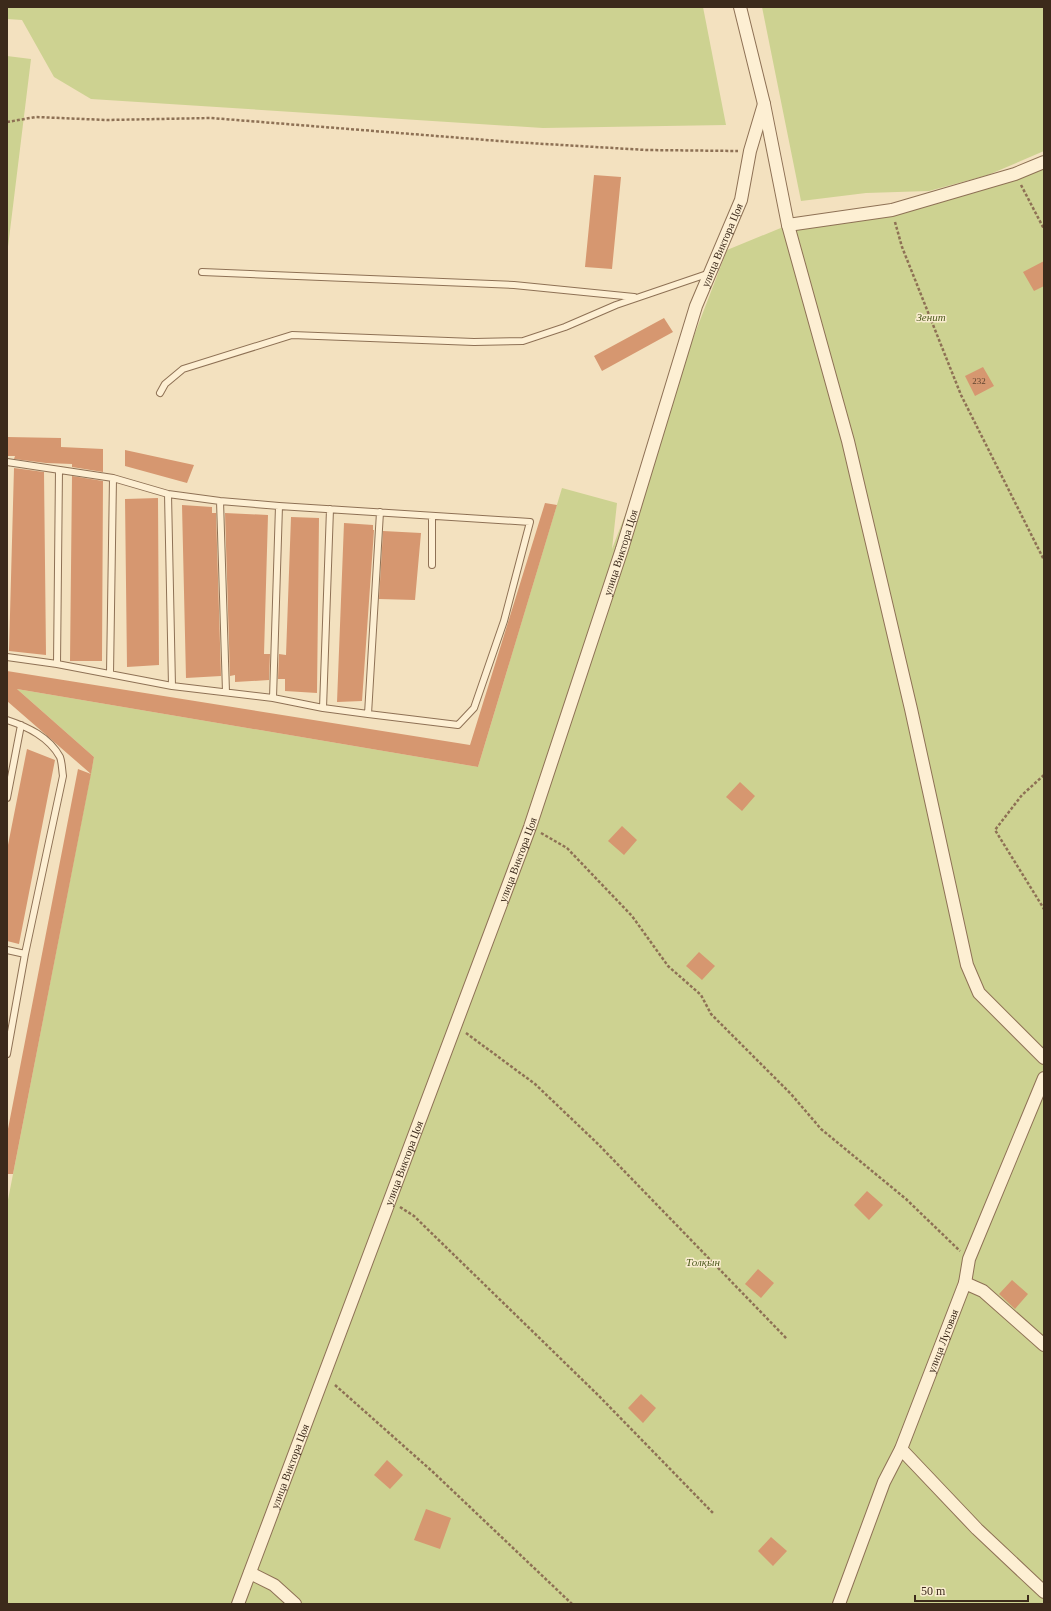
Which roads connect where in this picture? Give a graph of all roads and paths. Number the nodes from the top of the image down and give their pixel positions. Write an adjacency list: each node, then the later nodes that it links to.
1 (740, 7): 2 (street)
2 (764, 104): 4 (street, улица Виктора Цоя); 8 (street)
3 (7, 122): 4 (path)
4 (750, 151): 11 (street, улица Виктора Цоя)
5 (1044, 162): 6 (street)
6 (1016, 174): 7 (street); 9 (path)
7 (892, 210): 8 (street); 23 (path)
8 (788, 225): 43 (street)
9 (1044, 229)
10 (202, 272): 12 (lane)
11 (710, 273): 12 (lane); 37 (street, улица Виктора Цоя)
12 (638, 298): 13 (lane)
13 (160, 393)
14 (7, 462): 15 (lane)
15 (59, 470): 16 (lane); 26 (lane)
16 (113, 478): 17 (lane); 27 (lane)
17 (168, 494): 18 (lane); 28 (lane)
18 (220, 500): 19 (lane); 29 (lane)
19 (279, 506): 20 (lane); 30 (lane)
20 (330, 509): 21 (lane); 31 (lane)
21 (380, 512): 22 (lane); 32 (lane)
22 (432, 516): 24 (lane); 32 (lane)
23 (1044, 560)
24 (432, 565)
25 (7, 657): 26 (lane)
26 (57, 664): 27 (lane)
27 (110, 674): 28 (lane)
28 (172, 686): 29 (lane)
29 (226, 692): 30 (lane)
30 (273, 698): 31 (lane)
31 (323, 708): 32 (lane)
32 (368, 714)
33 (7, 720): 34 (lane)
34 (22, 725): 36 (lane); 40 (lane)
35 (1044, 775): 38 (path)
36 (7, 798)
37 (530, 827): 41 (street, улица Виктора Цоя); 46 (path)
38 (1044, 909)
39 (7, 950): 40 (lane)
40 (25, 954): 42 (lane)
41 (456, 1025): 45 (street, улица Виктора Цоя); 48 (path)
42 (7, 1054)
43 (1044, 1058)
44 (1044, 1078): 46 (street, улица Луговая)
45 (389, 1201): 50 (street, улица Виктора Цоя); 52 (path)
46 (969, 1259): 47 (street, улица Луговая)
47 (965, 1283): 49 (street); 51 (street, улица Луговая)
48 (787, 1339)
49 (1044, 1345)
50 (325, 1376): 53 (street, улица Виктора Цоя); 57 (path)
51 (901, 1449): 54 (street); 58 (street, улица Луговая)
52 (713, 1513)
53 (250, 1573): 55 (street, улица Виктора Цоя); 56 (street)
54 (1044, 1592)
55 (238, 1604)
56 (295, 1604)
57 (572, 1604)
58 (839, 1604)

